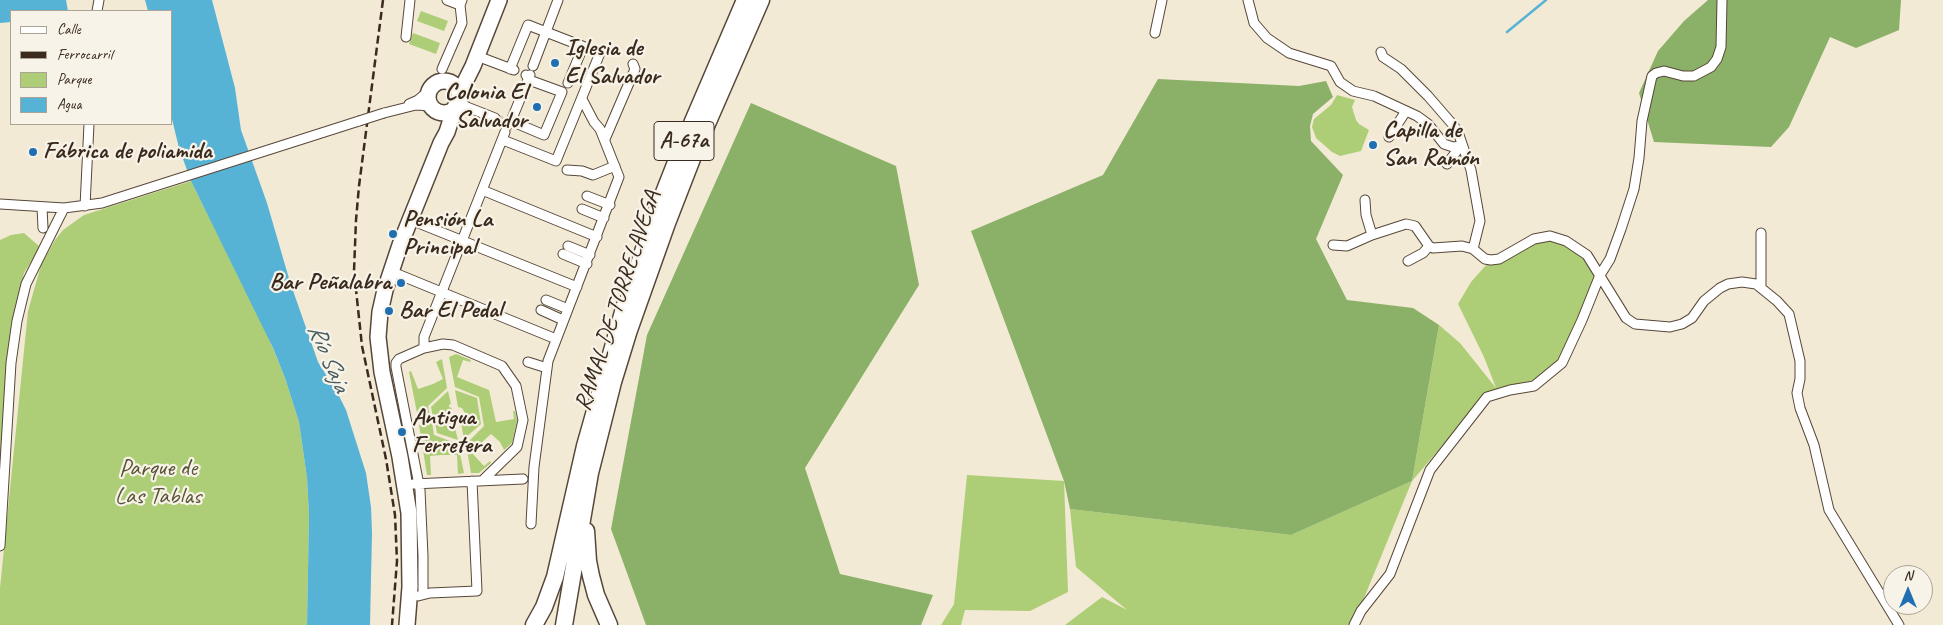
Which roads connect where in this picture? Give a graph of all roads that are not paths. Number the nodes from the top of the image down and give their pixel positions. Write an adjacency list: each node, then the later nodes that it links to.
1 (410, 0): 13 (street)
2 (447, 0): 10 (street)
3 (499, 0): 16 (highway)
4 (558, 0): 11 (street)
5 (745, 0): 64 (highway, RAMAL DE TORRELAVEGA / A-67a)
6 (761, 0): 48 (highway, RAMAL DE TORRELAVEGA / A-67a)
7 (1162, 0): 12 (street)
8 (1248, 0): 26 (street)
9 (1722, 0): 63 (street)
10 (461, 2): 19 (street)
11 (546, 32): 14 (street); 16 (street); 18 (street)
12 (1155, 33)
13 (406, 36)
14 (583, 47): 20 (street); 22 (street)
15 (1381, 52): 33 (street)
16 (475, 61): 19 (highway); 23 (highway)
17 (633, 64): 31 (street)
18 (529, 74): 29 (street); 29 (street)
19 (445, 75): 21 (highway); 23 (highway)
20 (566, 88)
21 (430, 90): 24 (street); 25 (highway)
22 (582, 99): 29 (street); 31 (street)
23 (458, 101): 25 (highway); 27 (street); 32 (highway)
24 (402, 108): 25 (street); 42 (street, bridge)
25 (435, 109): 32 (highway)
26 (1406, 111): 30 (street); 33 (street)
27 (495, 118)
28 (90, 125): 42 (street)
29 (507, 127): 37 (street)
30 (1390, 137)
31 (605, 139): 35 (street)
32 (441, 144): 47 (highway)
33 (1460, 146): 34 (street); 57 (street)
34 (1447, 164)
35 (615, 166): 36 (street); 41 (street)
36 (567, 170)
37 (482, 190): 52 (street); 53 (street)
38 (587, 196): 41 (street)
39 (1365, 200): 51 (street)
40 (0, 204): 43 (street)
41 (610, 205): 46 (street)
42 (85, 206): 44 (street)
43 (42, 207): 44 (street); 49 (street)
44 (64, 208): 81 (street)
45 (582, 209): 46 (street)
46 (604, 218): 52 (street)
47 (411, 220): 53 (street); 62 (highway)
48 (667, 224): 83 (highway, RAMAL DE TORRELAVEGA / A-67a); 86 (highway)
49 (43, 228)
50 (1761, 233): 66 (street)
51 (1372, 235): 54 (street); 56 (street)
52 (597, 237): 59 (street)
53 (462, 241): 65 (street); 67 (street)
54 (1333, 244)
55 (568, 246): 59 (street)
56 (1430, 246): 57 (street); 60 (street)
57 (1473, 249): 63 (street)
58 (563, 254): 61 (street)
59 (590, 255): 61 (street)
60 (1408, 261)
61 (587, 264): 65 (street)
62 (390, 271): 67 (street); 79 (highway)
63 (1600, 275): 66 (street); 87 (street)
64 (632, 286): 83 (highway, RAMAL DE TORRELAVEGA / A-67a); 85 (highway)
65 (577, 287): 69 (street)
66 (1760, 288): 88 (street)
67 (441, 292): 72 (street); 73 (street)
68 (546, 300): 69 (street)
69 (568, 309): 71 (street)
70 (541, 310): 71 (street)
71 (563, 320): 72 (street)
72 (556, 339): 75 (street)
73 (424, 348): 78 (street); 79 (street)
74 (528, 362): 75 (street)
75 (547, 368): 80 (street)
76 (523, 479): 78 (street)
77 (472, 481): 78 (street); 79 (street); 82 (street)
78 (482, 481)
79 (412, 484): 82 (highway)
80 (531, 524)
81 (0, 546)
82 (416, 597): 84 (highway)
83 (563, 623)
84 (407, 625)
85 (534, 625)
86 (609, 625)
87 (1354, 625)
88 (1899, 625)

